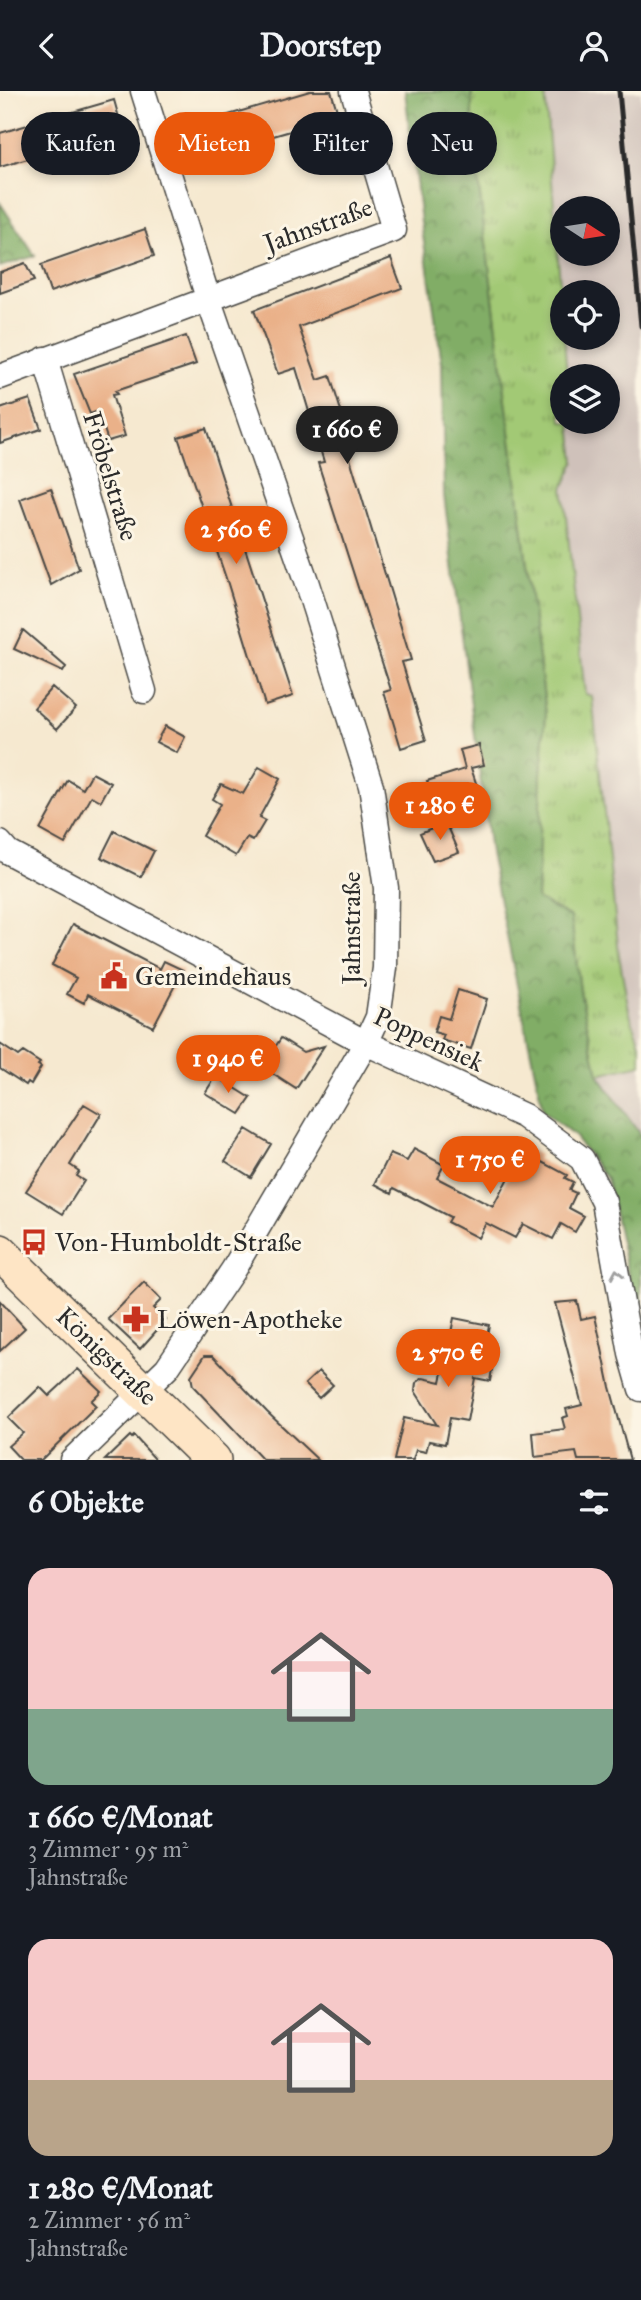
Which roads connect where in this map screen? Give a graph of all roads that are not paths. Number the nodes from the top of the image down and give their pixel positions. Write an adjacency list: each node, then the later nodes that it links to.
1 (143, 91): 3 (street, Jahnstraße)
2 (353, 91): 3 (street, Jahnstraße)
3 (208, 298): 4 (street); 8 (street, Jahnstraße)
4 (44, 359): 5 (street); 6 (street, Fröbelstraße)
5 (0, 377)
6 (144, 691)
7 (0, 843): 8 (street, Poppensiek)
8 (366, 1043): 10 (street, Poppensiek, one-way to 8); 11 (street, Jahnstraße)
9 (0, 1252): 11 (main road, Königstraße)
10 (641, 1389)
11 (144, 1391): 12 (street); 13 (main road, Königstraße)
12 (72, 1460)
13 (213, 1460)

